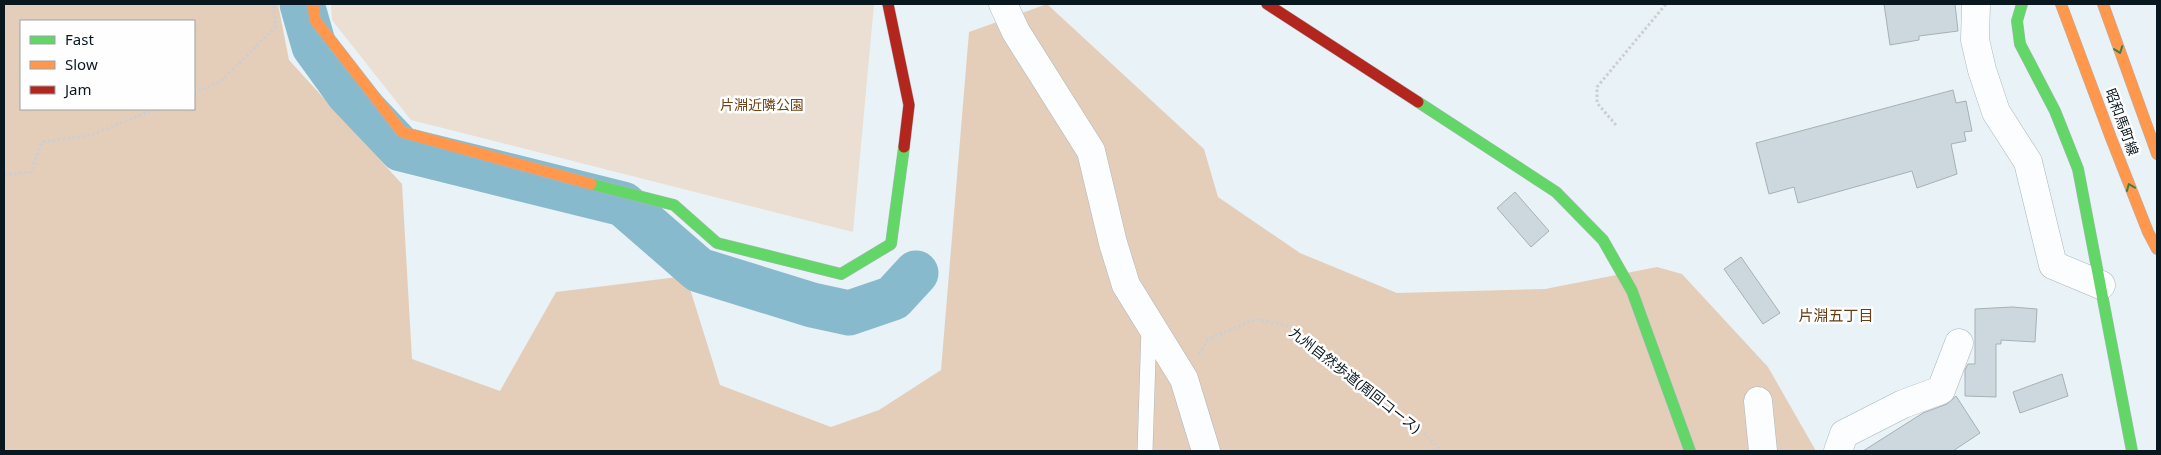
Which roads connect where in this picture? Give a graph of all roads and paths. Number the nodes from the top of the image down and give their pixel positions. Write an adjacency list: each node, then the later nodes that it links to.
1 (273, 4): 11 (path)
2 (313, 4): 3 (street)
3 (888, 4)
4 (1003, 4): 18 (street)
5 (1267, 4): 25 (street)
6 (1666, 4): 13 (path)
7 (1976, 4): 17 (street)
8 (2022, 4): 17 (street)
9 (2061, 4): 16 (street, 昭和馬町線, one-way to 9)
10 (2103, 4): 14 (street, 昭和馬町線, one-way to 14)
11 (195, 93)
12 (153, 110): 15 (path)
13 (1616, 125)
14 (2157, 154)
15 (4, 175)
16 (2157, 249)
17 (2101, 285): 28 (street)
18 (1149, 320): 20 (street); 22 (lane)
19 (1959, 343): 27 (street)
20 (1184, 379): 23 (street); 24 (path, 九州自然歩道(周回コース))
21 (1758, 401): 26 (street)
22 (1145, 451)
23 (1206, 451)
24 (1443, 451)
25 (1690, 451)
26 (1763, 451)
27 (1838, 451)
28 (2132, 451)

